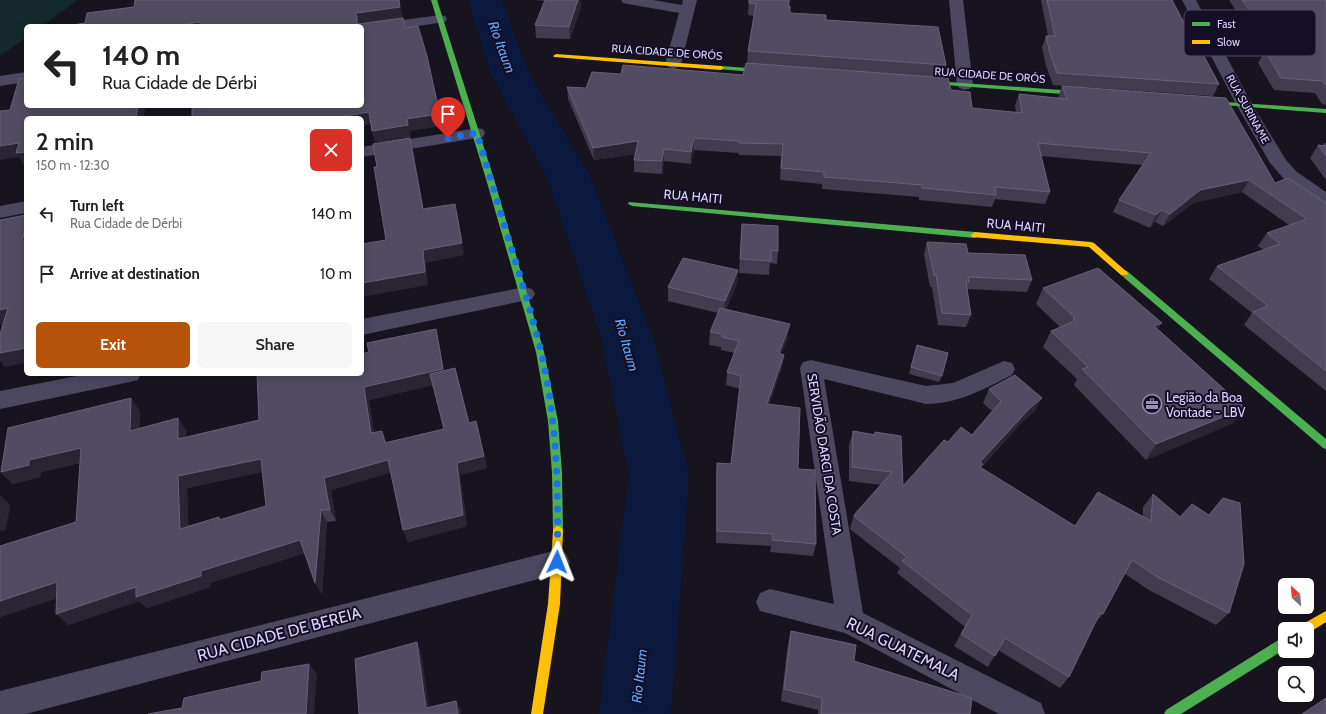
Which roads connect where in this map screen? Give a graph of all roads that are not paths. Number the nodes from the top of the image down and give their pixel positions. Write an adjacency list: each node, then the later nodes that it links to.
1 (434, 0): 7 (street)
2 (628, 0): 5 (street)
3 (956, 0): 16 (street)
4 (1189, 0): 6 (street, RUA SURINAME)
5 (688, 5): 11 (street)
6 (1194, 10)
7 (440, 19): 8 (street); 21 (street)
8 (364, 30)
9 (556, 56): 11 (street, RUA CIDADE DE ORÓS)
10 (1219, 56): 19 (street, RUA SURINAME)
11 (672, 64): 12 (street, RUA CIDADE DE ORÓS)
12 (783, 72)
13 (24, 77): 14 (street)
14 (0, 81)
15 (910, 81): 16 (street, RUA CIDADE DE ORÓS)
16 (965, 85): 17 (street, RUA CIDADE DE ORÓS)
17 (1098, 95)
18 (1191, 102): 19 (street)
19 (1245, 106): 20 (street); 23 (street, RUA SURINAME)
20 (1326, 111)
21 (477, 133): 22 (street); 27 (street)
22 (364, 152)
23 (1326, 201)
24 (632, 204): 32 (street, RUA HAITI)
25 (24, 208): 26 (street)
26 (0, 212)
27 (525, 294): 28 (street); 33 (street)
28 (364, 327)
29 (1004, 369): 36 (street, SERVIDÃO DARCI DA COSTA)
30 (120, 376): 31 (street)
31 (0, 400)
32 (1326, 445)
33 (557, 562): 39 (street, RUA CIDADE DE BEREIA); 40 (street)
34 (770, 602): 36 (street, RUA GUATEMALA)
35 (1326, 616): 37 (street)
36 (850, 620): 41 (street, RUA GUATEMALA)
37 (1314, 623)
38 (1278, 646): 42 (street)
39 (0, 706)
40 (537, 714)
41 (1030, 714)
42 (1170, 714)

